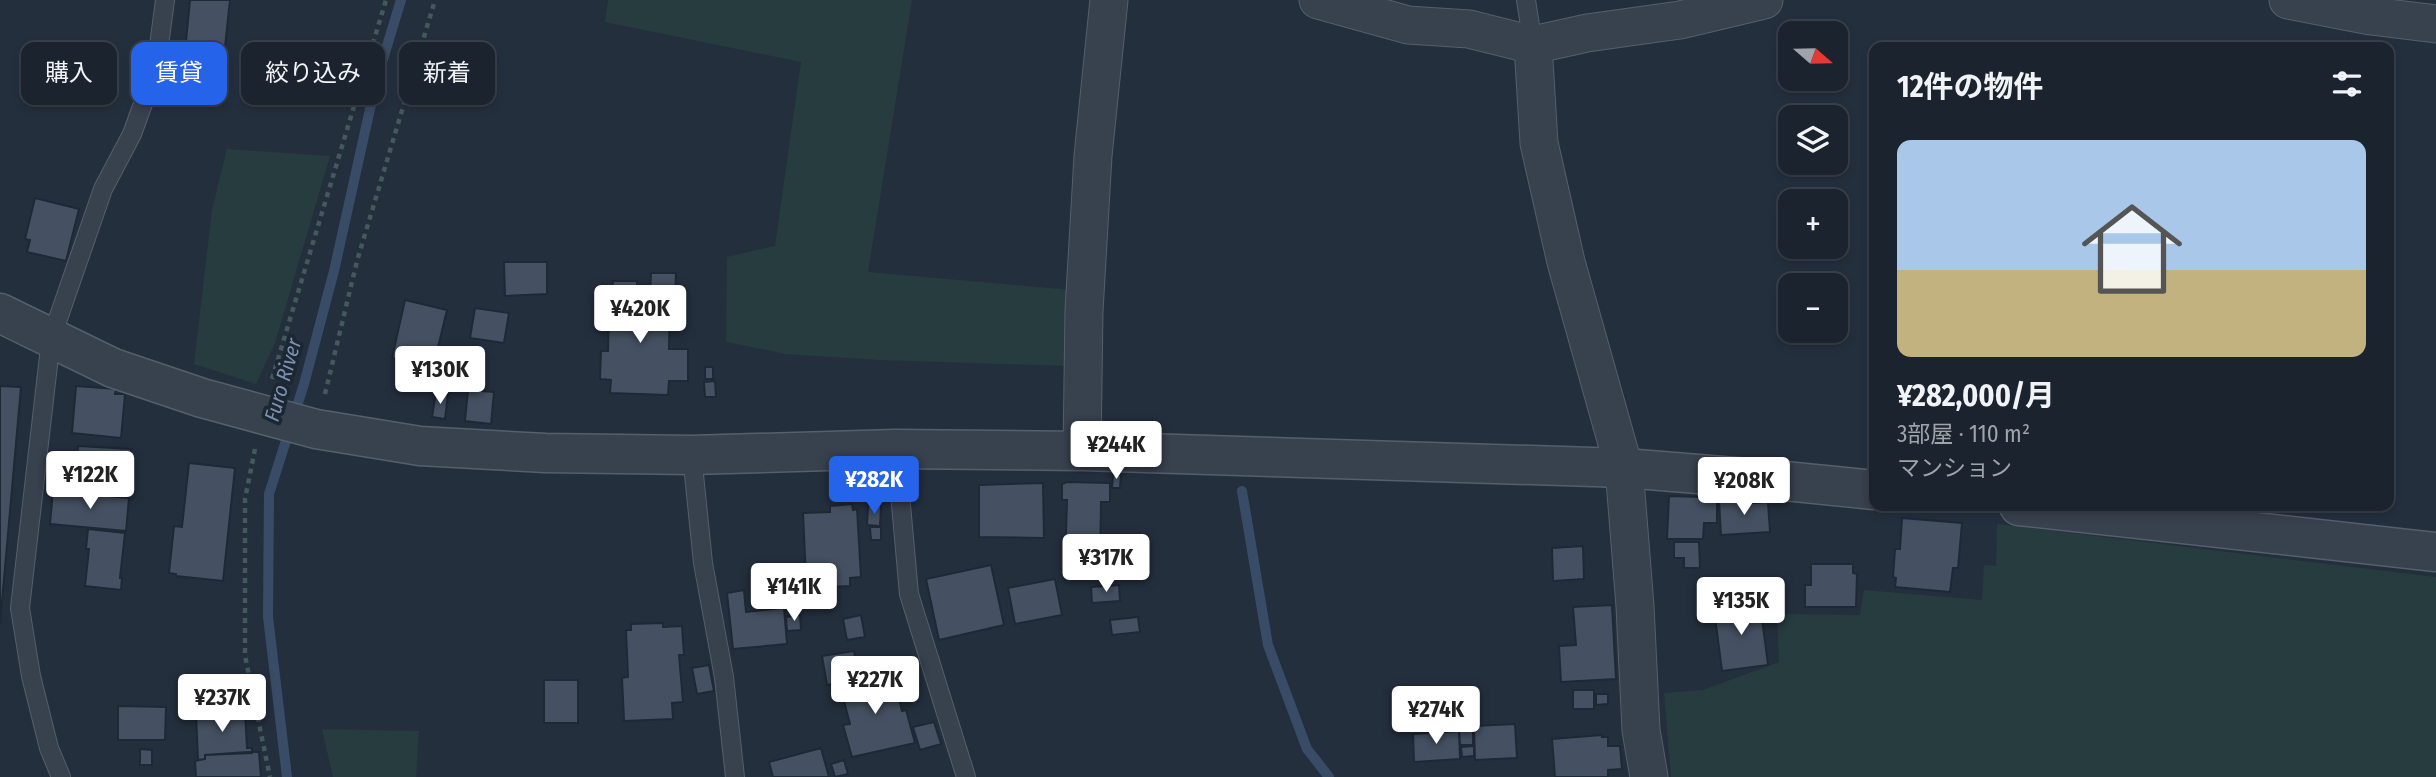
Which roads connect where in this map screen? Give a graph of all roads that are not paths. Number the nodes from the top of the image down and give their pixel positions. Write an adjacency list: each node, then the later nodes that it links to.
1 (166, 0): 10 (lane)
2 (1109, 0): 12 (street)
3 (1318, 0): 8 (street)
4 (1526, 0): 8 (lane)
5 (1764, 0): 8 (street)
6 (2288, 0): 7 (street)
7 (2436, 24)
8 (1533, 45): 14 (street)
9 (0, 313): 10 (street)
10 (51, 339): 13 (street); 18 (lane)
11 (896, 449): 12 (street); 13 (street); 20 (lane)
12 (1082, 451): 14 (street)
13 (692, 455): 19 (lane)
14 (1624, 468): 15 (street); 21 (street)
15 (1869, 489)
16 (2064, 511): 17 (street)
17 (2436, 552)
18 (61, 777)
19 (735, 777)
20 (967, 777)
21 (1649, 777)

